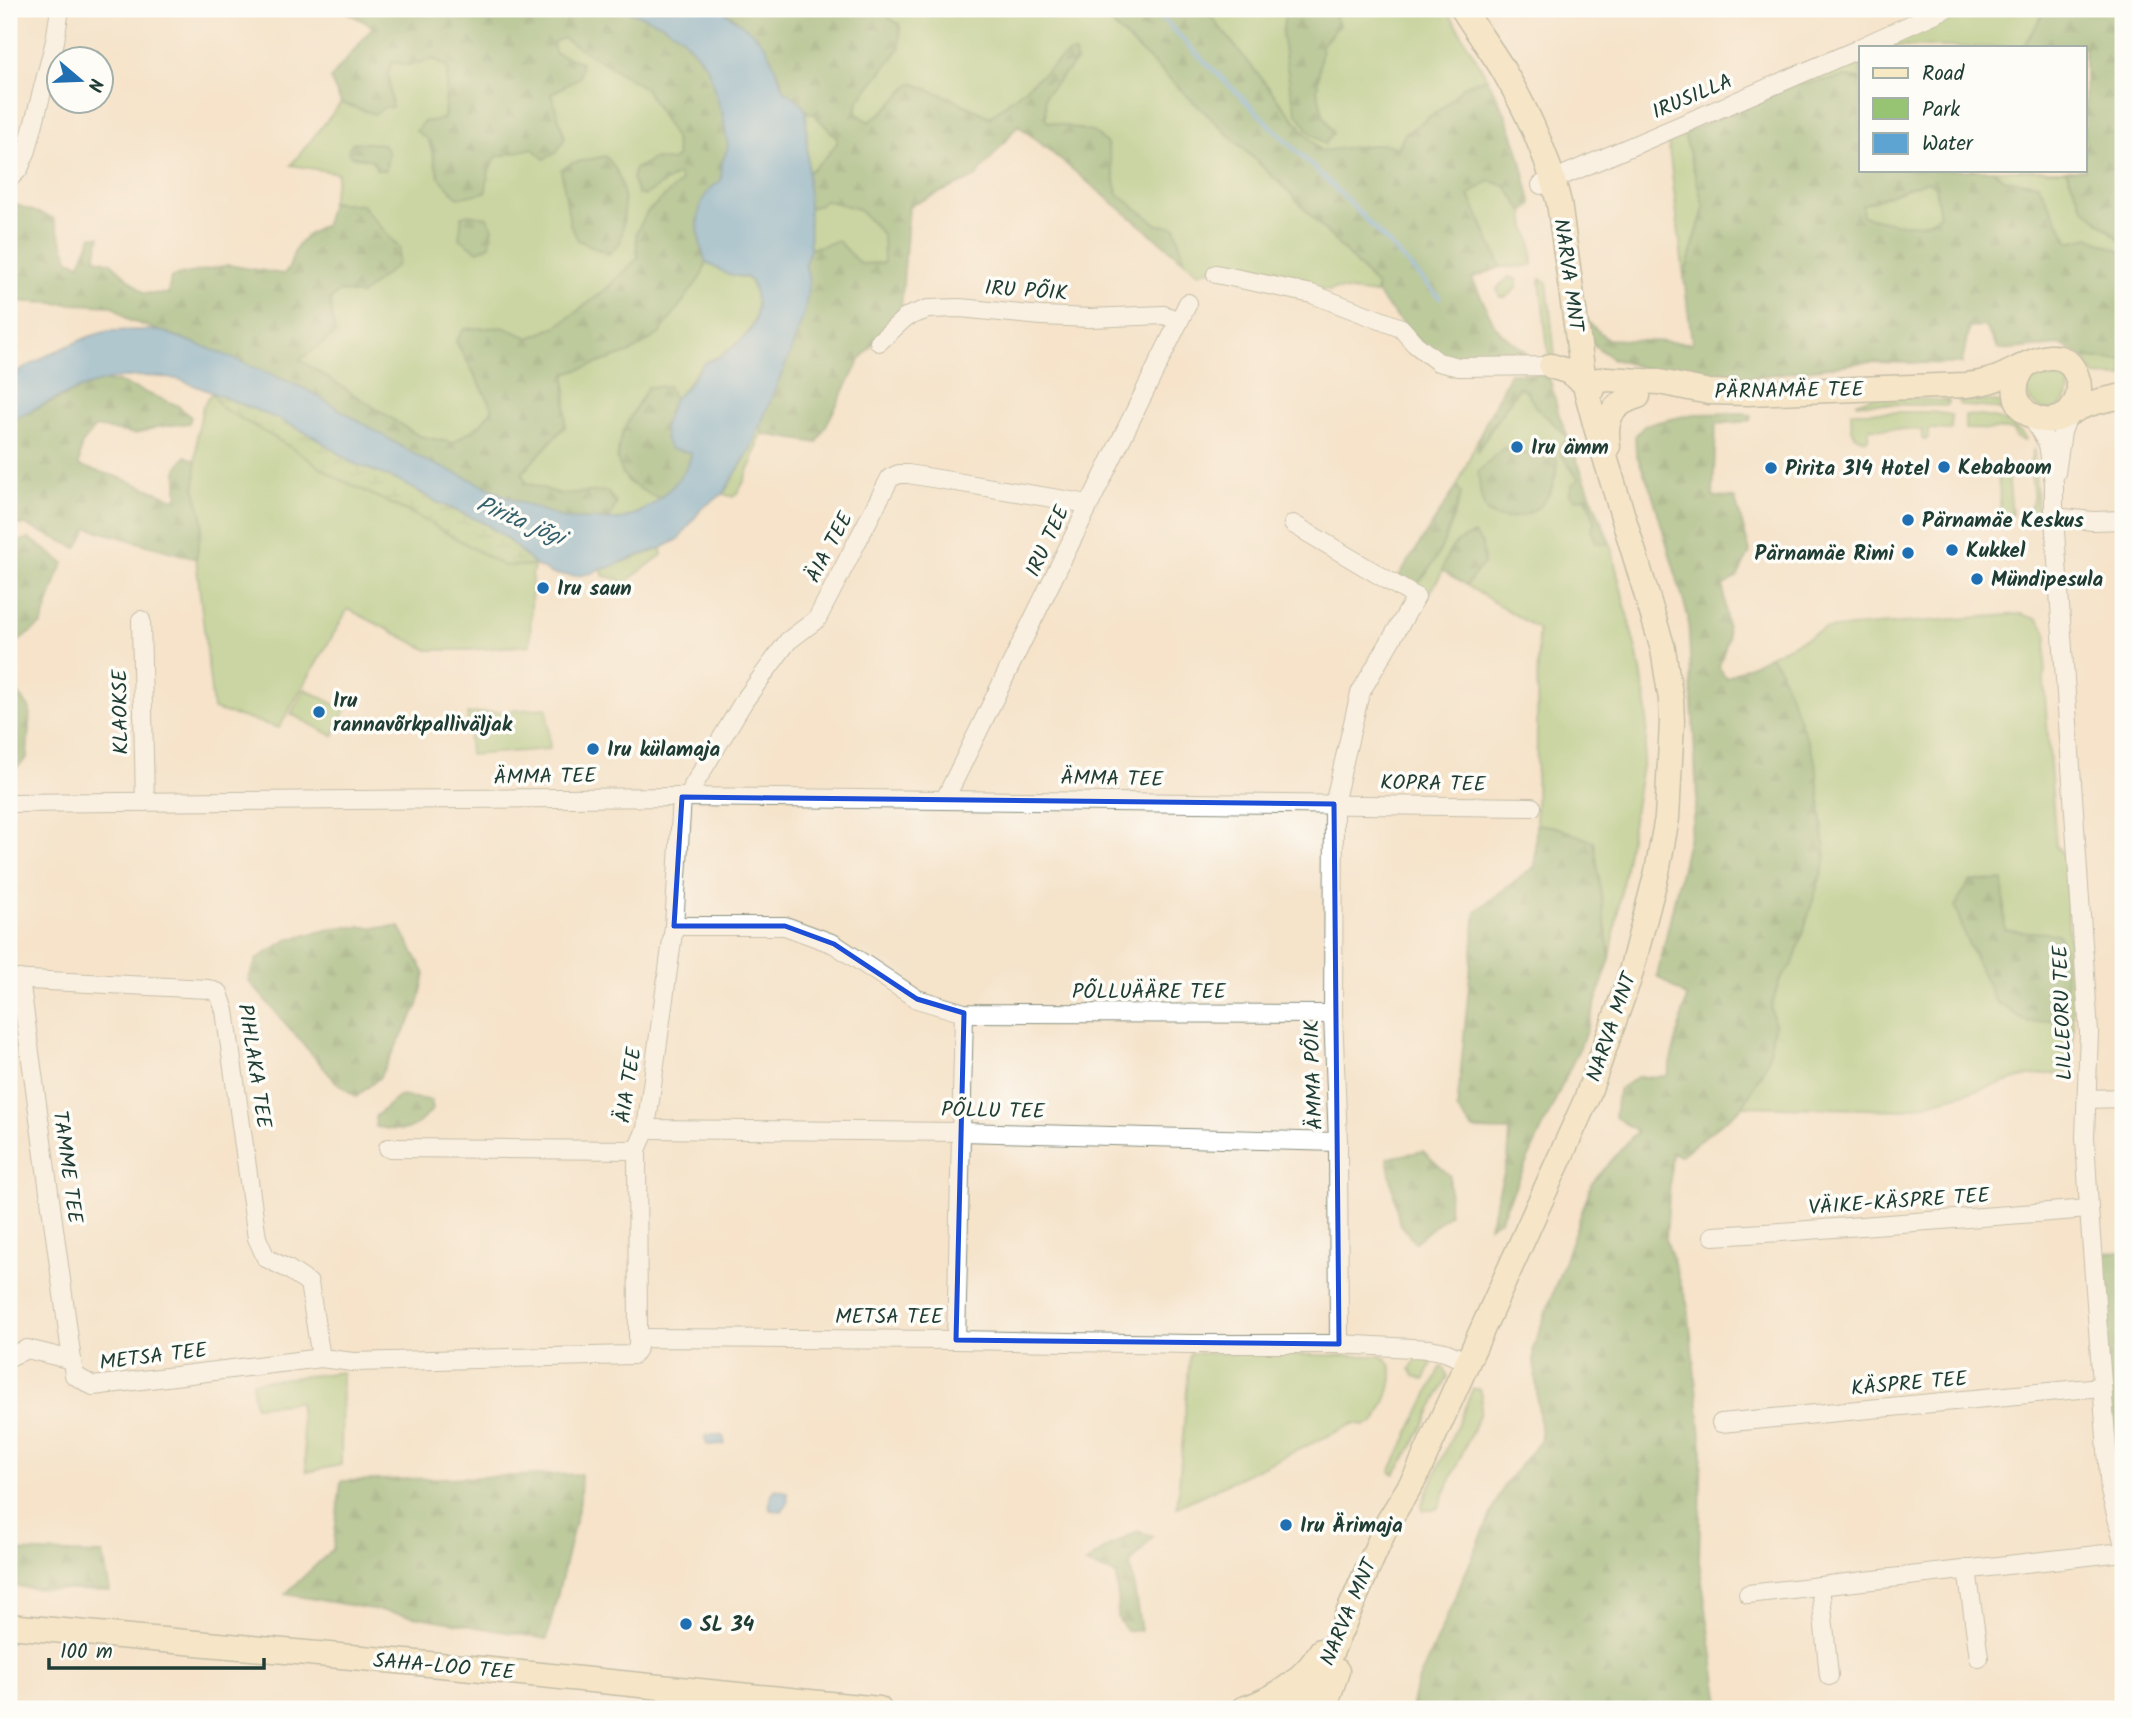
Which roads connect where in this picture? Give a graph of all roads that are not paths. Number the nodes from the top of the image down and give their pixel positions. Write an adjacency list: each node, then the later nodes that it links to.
1 (61, 9): 6 (street)
2 (1945, 9): 4 (street, IRUSILLA)
3 (1465, 12): 7 (main road, NARVA MNT)
4 (1863, 46)
5 (1859, 48): 7 (street, IRUSILLA)
6 (9, 179)
7 (1547, 183): 10 (main road, NARVA MNT); 14 (main road, NARVA MNT)
8 (1216, 274): 14 (street)
9 (1188, 303): 11 (street, IRU TEE)
10 (1575, 317): 14 (main road, NARVA MNT); 16 (main road)
11 (1179, 321): 12 (street, IRU PÕIK); 26 (street, IRU TEE)
12 (878, 342)
13 (2027, 364): 15 (main road); 18 (main road, PÄRNAMÄE TEE); 22 (main road)
14 (1567, 373): 16 (main road, PÄRNAMÄE TEE); 20 (main road); 24 (main road, NARVA MNT); 30 (main road, NARVA MNT)
15 (2077, 376): 17 (main road); 23 (main road)
16 (1659, 382): 19 (main road, PÄRNAMÄE TEE)
17 (2123, 387)
18 (1888, 389): 19 (main road, PÄRNAMÄE TEE); 22 (main road)
19 (1709, 392): 20 (main road)
20 (1638, 396): 24 (main road)
21 (2123, 397): 23 (main road)
22 (2015, 404): 23 (main road); 25 (street, LILLEORU TEE)
23 (2069, 413): 25 (street, LILLEORU TEE)
24 (1614, 482): 30 (main road, NARVA MNT)
25 (2054, 483): 27 (street, LILLEORU TEE)
26 (1089, 504): 32 (street, ÄIA TEE); 33 (street, IRU TEE)
27 (2054, 517): 28 (street); 43 (street, LILLEORU TEE)
28 (2123, 520)
29 (1293, 524): 36 (street, ÄMMA PÕIK)
30 (1633, 550): 57 (main road, NARVA MNT)
31 (141, 620): 35 (street, KLAOKSE)
32 (686, 797): 33 (street, ÄMMA TEE); 35 (street, ÄMMA TEE); 38 (street, ÄIA TEE)
33 (945, 799): 36 (street, ÄMMA TEE)
34 (9, 803): 35 (street, ÄMMA TEE)
35 (145, 803)
36 (1334, 804): 37 (street, KOPRA TEE); 41 (street, ÄMMA PÕIK)
37 (1532, 807)
38 (674, 926): 40 (street, PÕLLUÄÄRE TEE); 44 (street, ÄIA TEE)
39 (14, 979): 55 (street, PIHLAKA TEE); 56 (street, TAMME TEE)
40 (964, 1013): 41 (street, PÕLLUÄÄRE TEE); 45 (street)
41 (1333, 1014): 46 (street, ÄMMA PÕIK)
42 (2123, 1098): 43 (street)
43 (2087, 1099): 49 (street, LILLEORU TEE)
44 (646, 1129): 45 (street, PÕLLU TEE); 48 (street, ÄIA TEE)
45 (962, 1132): 46 (street, PÕLLU TEE); 52 (street)
46 (1338, 1142): 53 (street, ÄMMA PÕIK)
47 (388, 1148): 48 (street)
48 (637, 1150): 51 (street, ÄIA TEE)
49 (2089, 1209): 50 (street, VÄIKE-KÄSPRE TEE); 58 (street, LILLEORU TEE)
50 (1713, 1236)
51 (638, 1338): 52 (street, METSA TEE); 55 (street, METSA TEE)
52 (956, 1339): 53 (street, METSA TEE)
53 (1339, 1344): 57 (street, METSA TEE)
54 (9, 1357): 56 (street, METSA TEE)
55 (321, 1359): 56 (street, METSA TEE)
56 (72, 1360)
57 (1468, 1362): 60 (main road, NARVA MNT)
58 (2101, 1387): 59 (street, KÄSPRE TEE); 61 (street, LILLEORU TEE)
59 (1721, 1423)
60 (1416, 1476): 64 (main road, NARVA MNT); 73 (main road, NARVA MNT)
61 (2123, 1541)
62 (2123, 1552): 63 (street)
63 (1967, 1569): 65 (street); 68 (street)
64 (1362, 1577): 71 (main road); 72 (main road, NARVA MNT)
65 (1820, 1586): 66 (street); 69 (street)
66 (1748, 1594)
67 (9, 1626): 70 (main road, SAHA-LOO TEE)
68 (1979, 1658)
69 (1829, 1676)
70 (879, 1709)
71 (1243, 1709)
72 (1298, 1709)
73 (1324, 1709)

